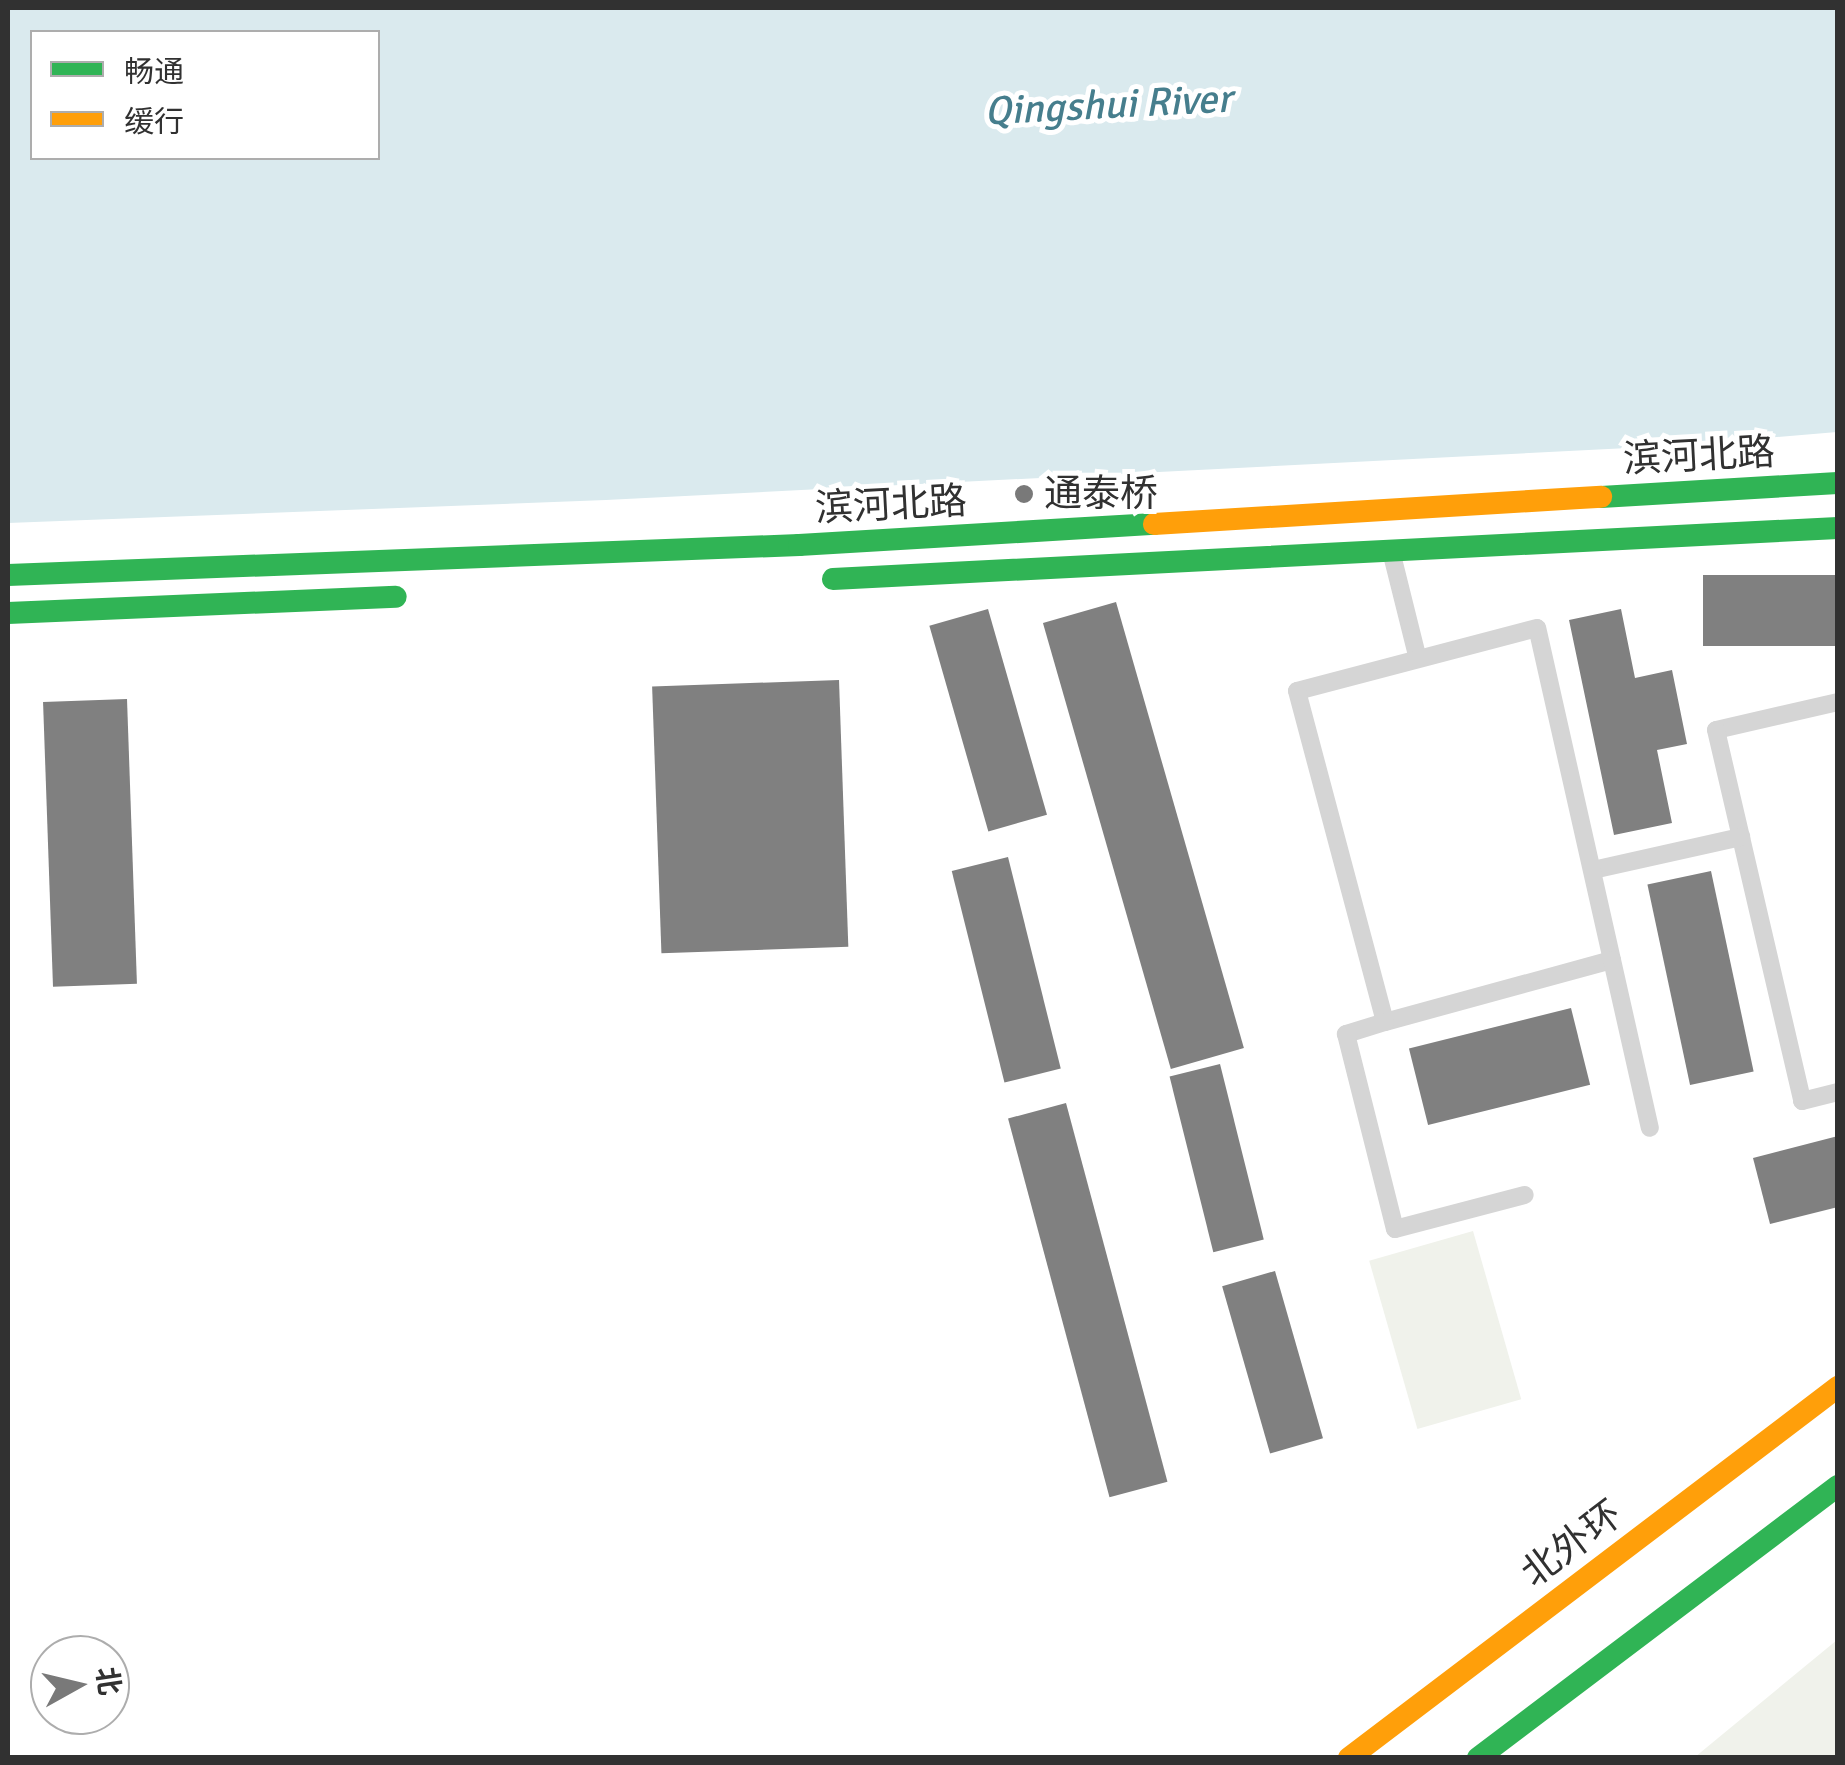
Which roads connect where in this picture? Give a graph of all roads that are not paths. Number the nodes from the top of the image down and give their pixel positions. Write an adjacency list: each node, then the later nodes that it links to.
1 (1838, 483): 3 (main road, 滨河北路)
2 (1838, 528): 3 (main road, 滨河北路)
3 (1391, 530): 4 (main road, 滨河北路); 5 (main road, 滨河北路); 8 (lane)
4 (8, 574)
5 (811, 580)
6 (416, 596): 7 (main road)
7 (8, 614)
8 (1418, 659): 11 (lane); 13 (lane)
9 (1838, 702): 10 (lane)
10 (1741, 837): 11 (lane); 14 (lane)
11 (1593, 870): 12 (lane)
12 (1612, 960): 13 (lane); 15 (lane)
13 (1385, 1022): 16 (lane)
14 (1838, 1092)
15 (1650, 1128)
16 (1525, 1195)
17 (1838, 1387): 19 (main road, 北外环)
18 (1838, 1486): 20 (main road)
19 (1349, 1758)
20 (1478, 1758)

